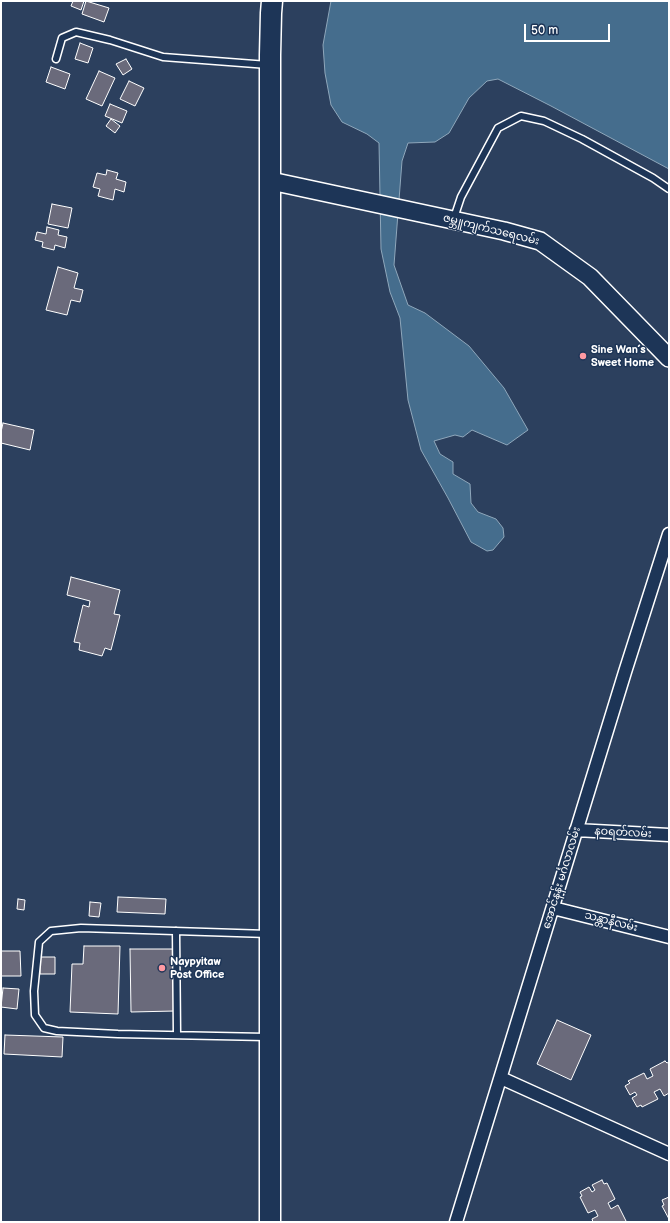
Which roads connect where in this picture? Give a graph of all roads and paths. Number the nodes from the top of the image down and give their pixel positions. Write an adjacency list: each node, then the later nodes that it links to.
1 (272, 1): 3 (highway)
2 (56, 59): 3 (lane)
3 (270, 65): 4 (highway)
4 (271, 181): 6 (main road, ဇမ္ဘူကျက်သရေလမ်း); 13 (highway)
5 (669, 189): 6 (lane)
6 (453, 220): 7 (main road, ဇမ္ဘူကျက်သရေလမ်း)
7 (669, 358)
8 (669, 534): 9 (street, အောင်နန်း မင်္ဂလာလမ်း)
9 (576, 830): 10 (street, နဝရတ်လမ်း); 11 (street, အောင်နန်း မင်္ဂလာလမ်း)
10 (669, 835)
11 (553, 908): 14 (street, သန္တာနီလမ်း); 17 (street, အောင်နန်း မင်္ဂလာလမ်း)
12 (176, 931): 13 (lane); 15 (lane); 15 (lane)
13 (270, 934): 16 (highway)
14 (669, 937)
15 (177, 1035): 16 (lane)
16 (270, 1037): 19 (highway)
17 (501, 1078): 18 (street); 20 (street, အောင်နန်း မင်္ဂလာလမ်း)
18 (669, 1154)
19 (270, 1222)
20 (456, 1222)

